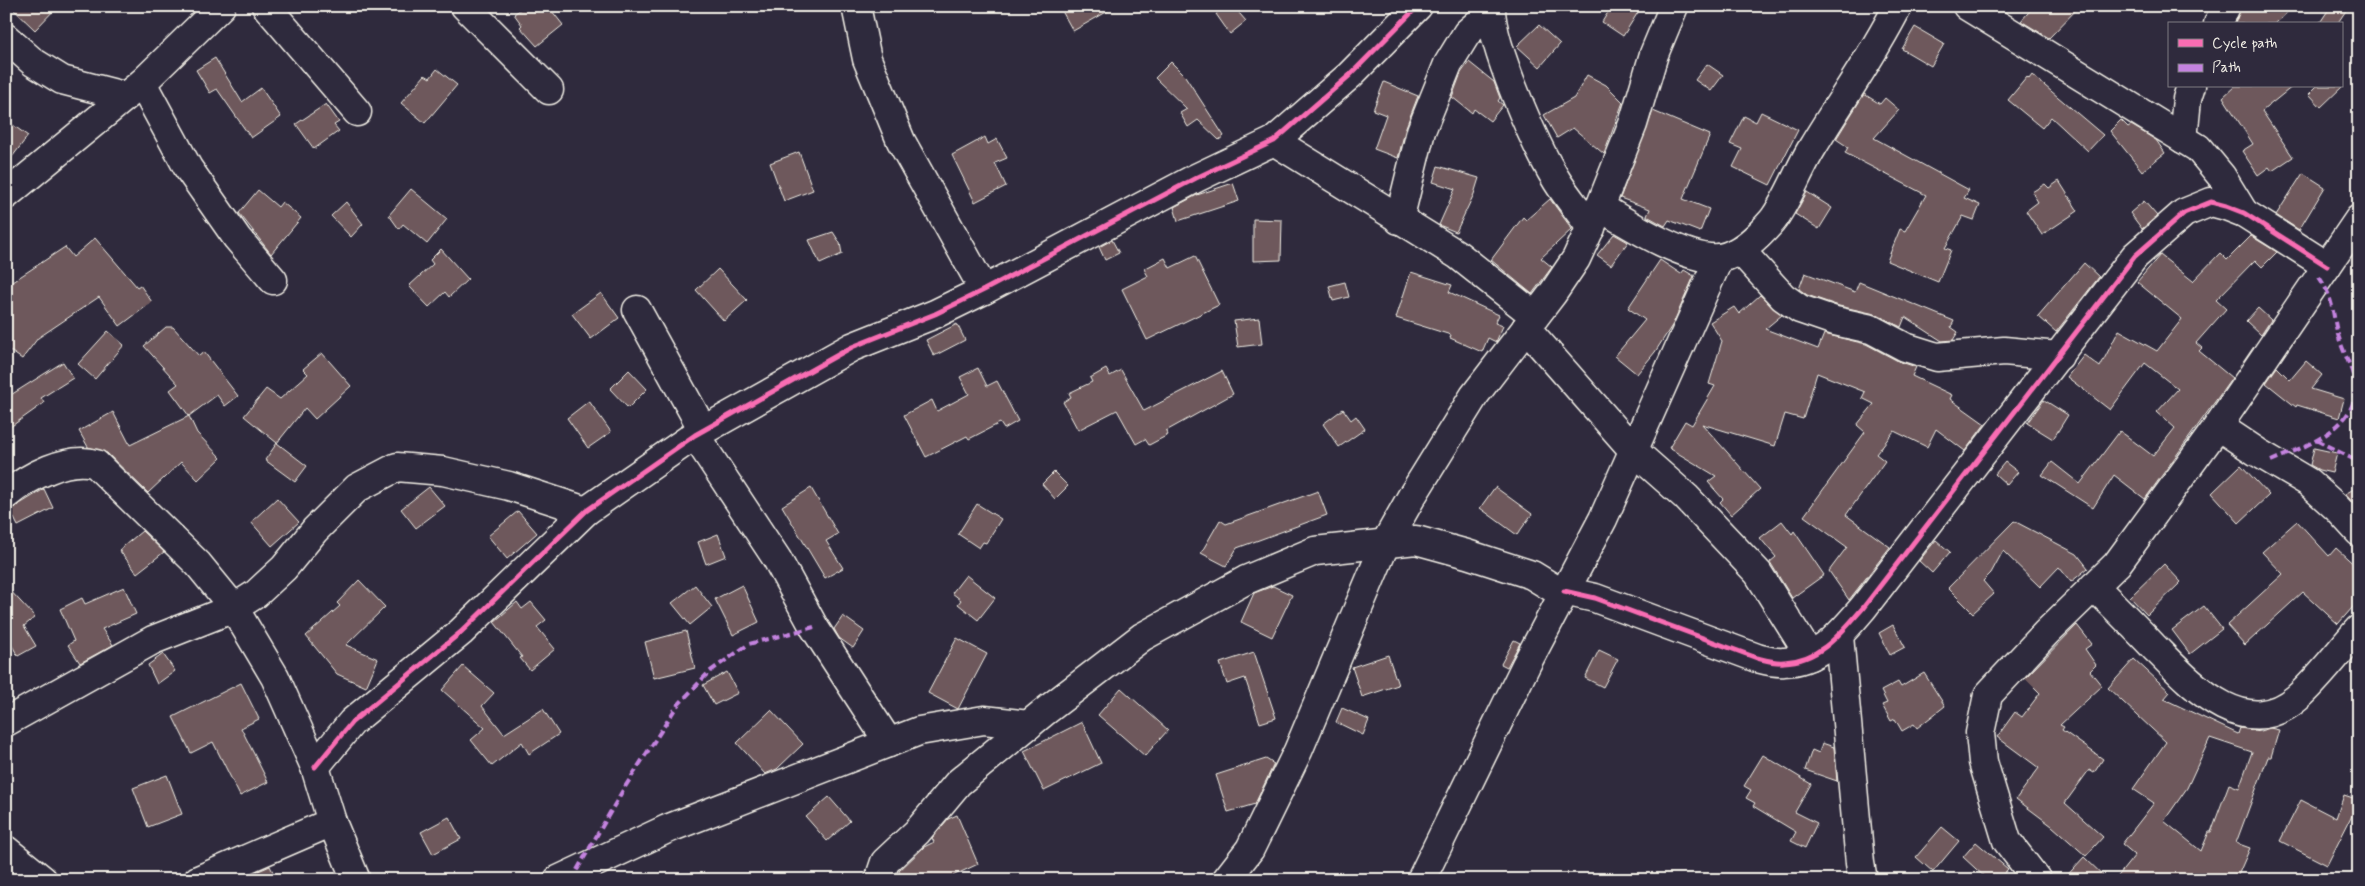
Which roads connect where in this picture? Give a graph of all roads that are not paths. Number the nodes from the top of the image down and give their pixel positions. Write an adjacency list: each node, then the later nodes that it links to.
1 (221, 6): 14 (street)
2 (266, 6): 16 (street)
3 (465, 6): 15 (street)
4 (856, 6): 27 (street)
5 (1418, 6): 18 (street)
6 (1674, 6): 21 (street)
7 (1898, 6): 24 (street)
8 (1968, 6): 17 (street)
9 (2226, 6): 11 (street)
10 (1491, 10): 21 (street); 23 (street)
11 (2219, 22)
12 (6, 38): 14 (street)
13 (2190, 88): 17 (street)
14 (133, 89): 19 (street); 26 (street)
15 (549, 90)
16 (357, 112)
17 (2183, 139): 20 (street)
18 (1274, 141): 23 (street); 27 (street)
19 (6, 195)
20 (2244, 213): 25 (street); 30 (street)
21 (1596, 217): 24 (street); 29 (street)
22 (2359, 219): 25 (street)
23 (1399, 220): 29 (street)
24 (1730, 254): 30 (street); 33 (street)
25 (2327, 266): 31 (street)
26 (273, 280)
27 (984, 290): 32 (street)
28 (637, 310): 32 (street)
29 (1531, 322): 33 (street); 37 (street)
30 (2059, 356): 42 (street)
31 (2218, 426): 36 (street); 38 (street)
32 (699, 433): 35 (street); 46 (street)
33 (1634, 451): 39 (street); 43 (street)
34 (6, 495): 40 (street)
35 (586, 510): 40 (street); 47 (street)
36 (2359, 532)
37 (1386, 542): 39 (street); 45 (street); 55 (street)
38 (2094, 586): 41 (street); 58 (street)
39 (1564, 592): 43 (street); 56 (street)
40 (234, 608): 44 (street); 47 (street)
41 (2359, 629)
42 (1838, 636): 43 (street); 57 (street)
43 (1810, 656)
44 (6, 722)
45 (1029, 725): 46 (street); 54 (street)
46 (889, 743): 53 (street)
47 (315, 768): 48 (street)
48 (332, 822): 51 (street); 52 (street)
49 (6, 850): 50 (street)
50 (43, 880)
51 (198, 880)
52 (356, 880)
53 (558, 880)
54 (879, 880)
55 (1226, 880)
56 (1421, 880)
57 (1863, 880)
58 (2037, 880)

